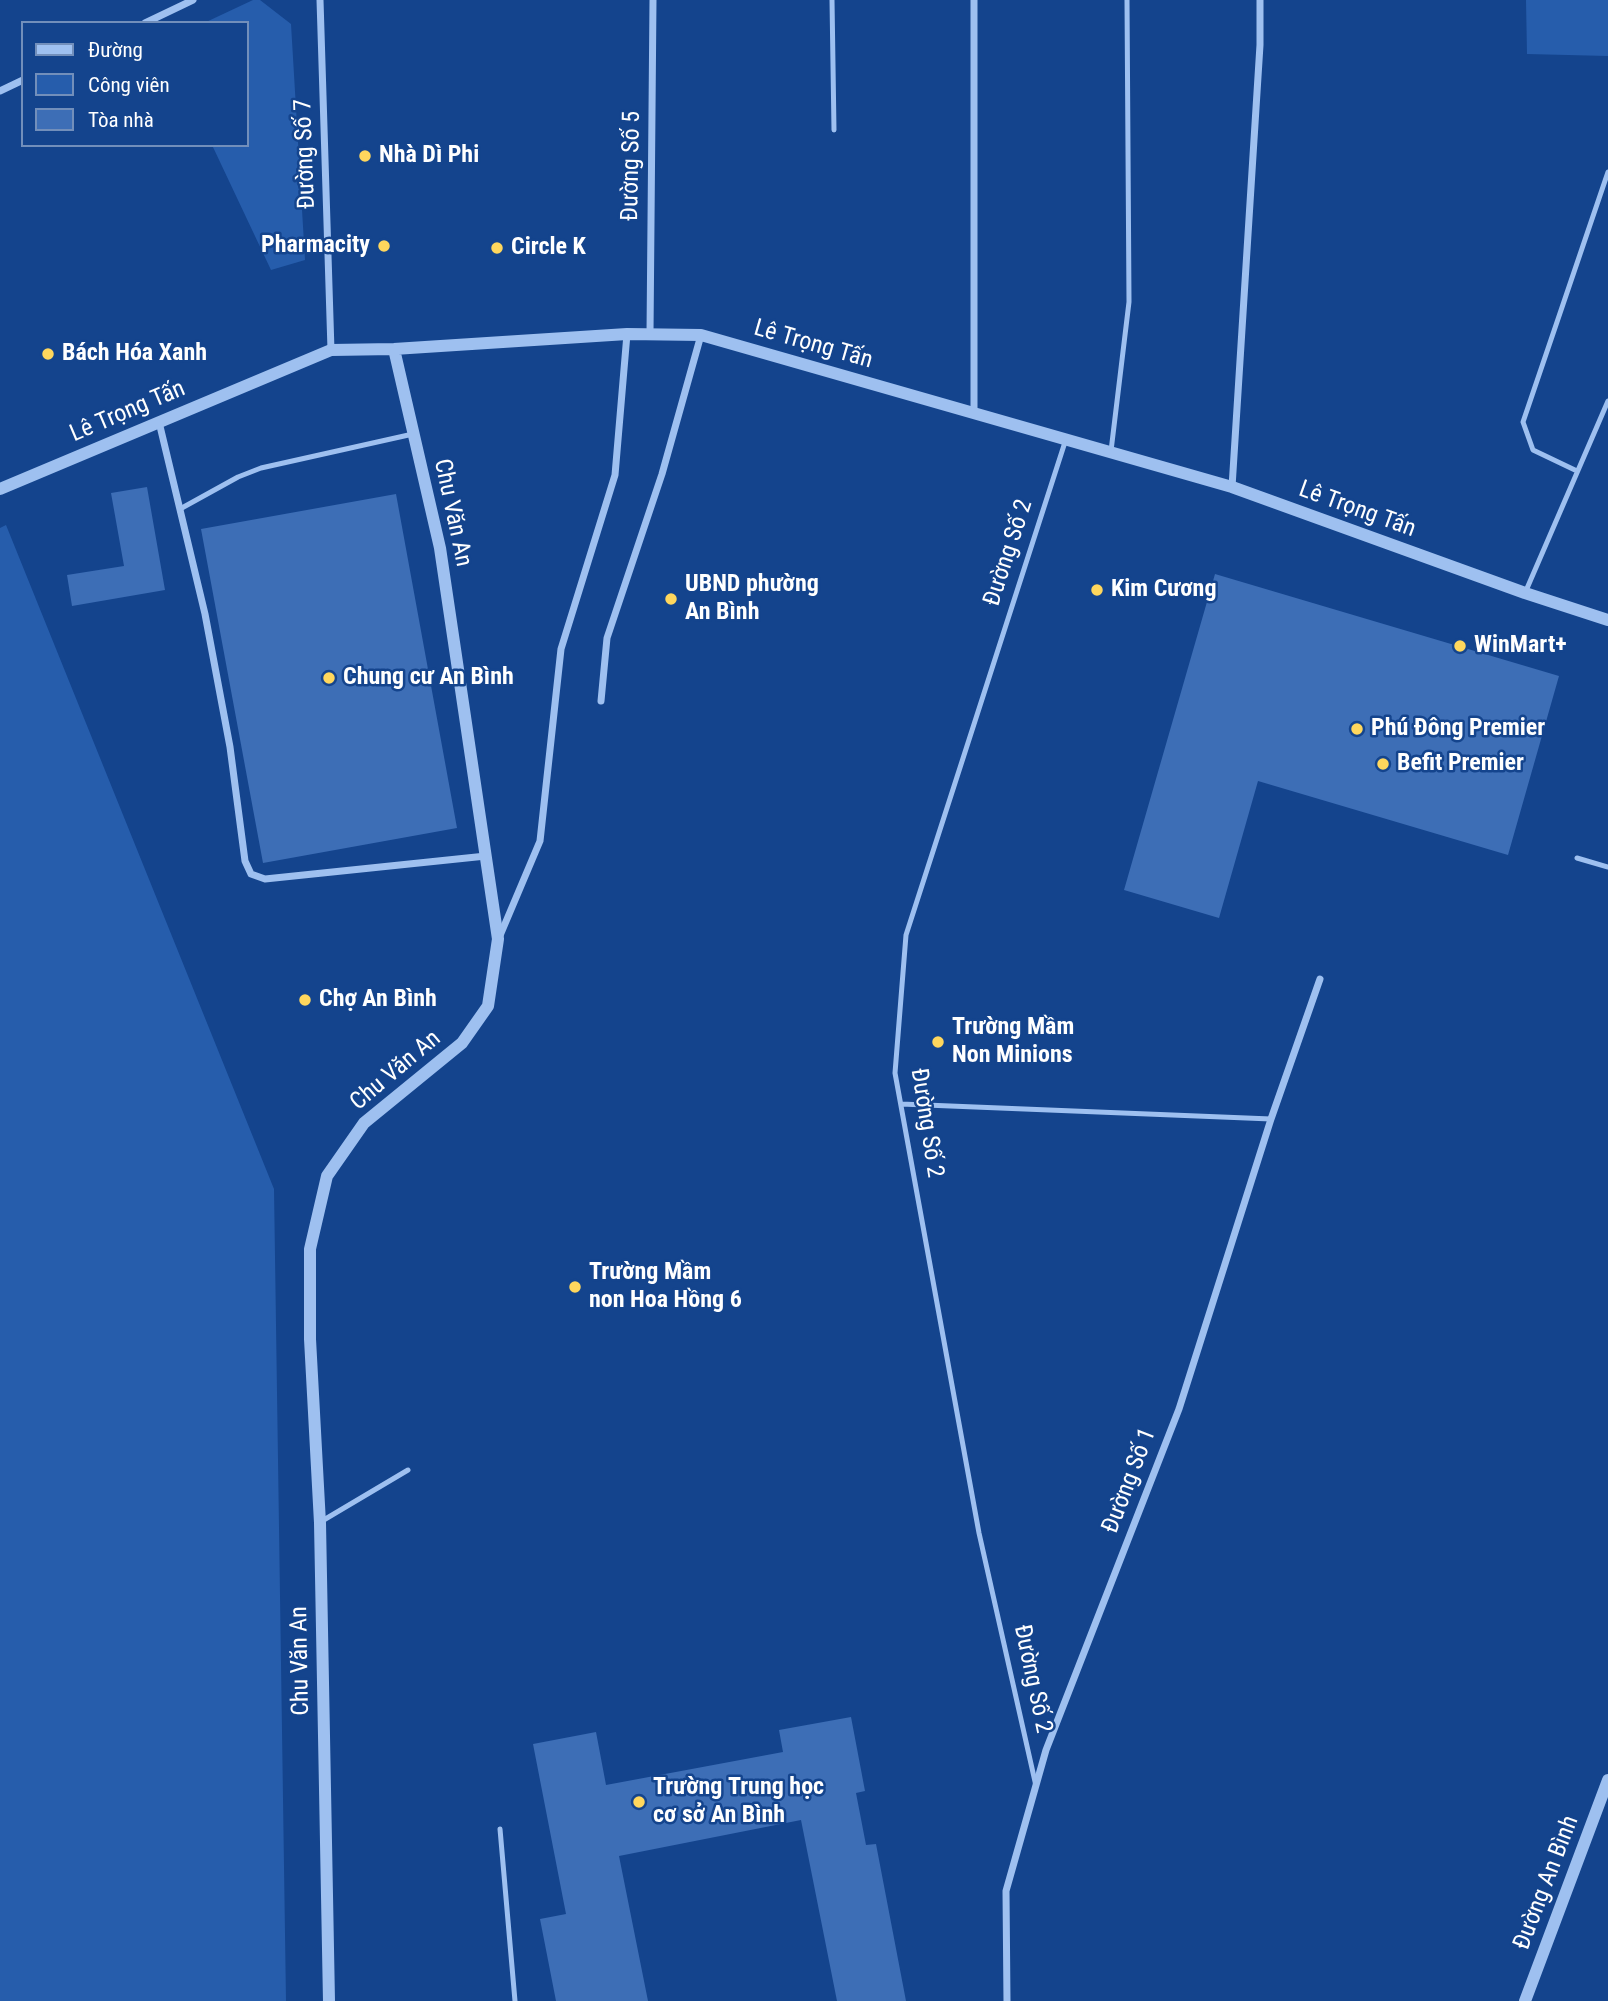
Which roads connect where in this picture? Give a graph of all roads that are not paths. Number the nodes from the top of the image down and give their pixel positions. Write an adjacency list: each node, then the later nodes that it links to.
1 (193, 0): 8 (street)
2 (320, 0): 17 (street, Đường Số 7)
3 (653, 0): 13 (street, Đường Số 5)
4 (832, 0): 11 (lane)
5 (974, 0): 19 (street)
6 (1127, 0): 23 (lane)
7 (1260, 0): 25 (street)
8 (149, 21)
9 (21, 81): 10 (street)
10 (0, 91)
11 (834, 130)
12 (1608, 172): 24 (lane)
13 (650, 333): 14 (street, Lê Trọng Tấn); 15 (street, Lê Trọng Tấn)
14 (626, 334): 16 (street, Lê Trọng Tấn); 34 (street)
15 (701, 335): 19 (street, Lê Trọng Tấn); 30 (street)
16 (394, 349): 17 (street, Lê Trọng Tấn); 21 (street, Chu Văn An)
17 (331, 350): 20 (street, Lê Trọng Tấn)
18 (1608, 401): 24 (lane)
19 (974, 413): 22 (street, Lê Trọng Tấn)
20 (159, 422): 26 (street, Lê Trọng Tấn); 27 (street)
21 (413, 434): 27 (lane); 31 (street, Chu Văn An)
22 (1066, 439): 23 (street, Lê Trọng Tấn); 36 (lane, Đường Số 2)
23 (1111, 452): 25 (street, Lê Trọng Tấn)
24 (1577, 471): 28 (lane)
25 (1232, 486): 28 (street, Lê Trọng Tấn)
26 (0, 489)
27 (180, 509): 31 (street)
28 (1525, 593): 29 (street, Lê Trọng Tấn)
29 (1608, 620)
30 (601, 701)
31 (486, 856): 34 (street, Chu Văn An)
32 (1577, 859): 33 (lane)
33 (1608, 867)
34 (498, 939): 39 (street, Chu Văn An)
35 (1320, 979): 37 (street, Đường Số 1)
36 (901, 1104): 37 (lane); 41 (lane, Đường Số 2)
37 (1271, 1119): 41 (street, Đường Số 1)
38 (408, 1469): 39 (lane)
39 (320, 1523): 43 (street, Chu Văn An)
40 (1608, 1780): 46 (street, Đường An Bình)
41 (1035, 1786): 45 (street, Đường Số 1)
42 (500, 1829): 44 (lane)
43 (329, 2001)
44 (515, 2001)
45 (1007, 2001)
46 (1525, 2001)

